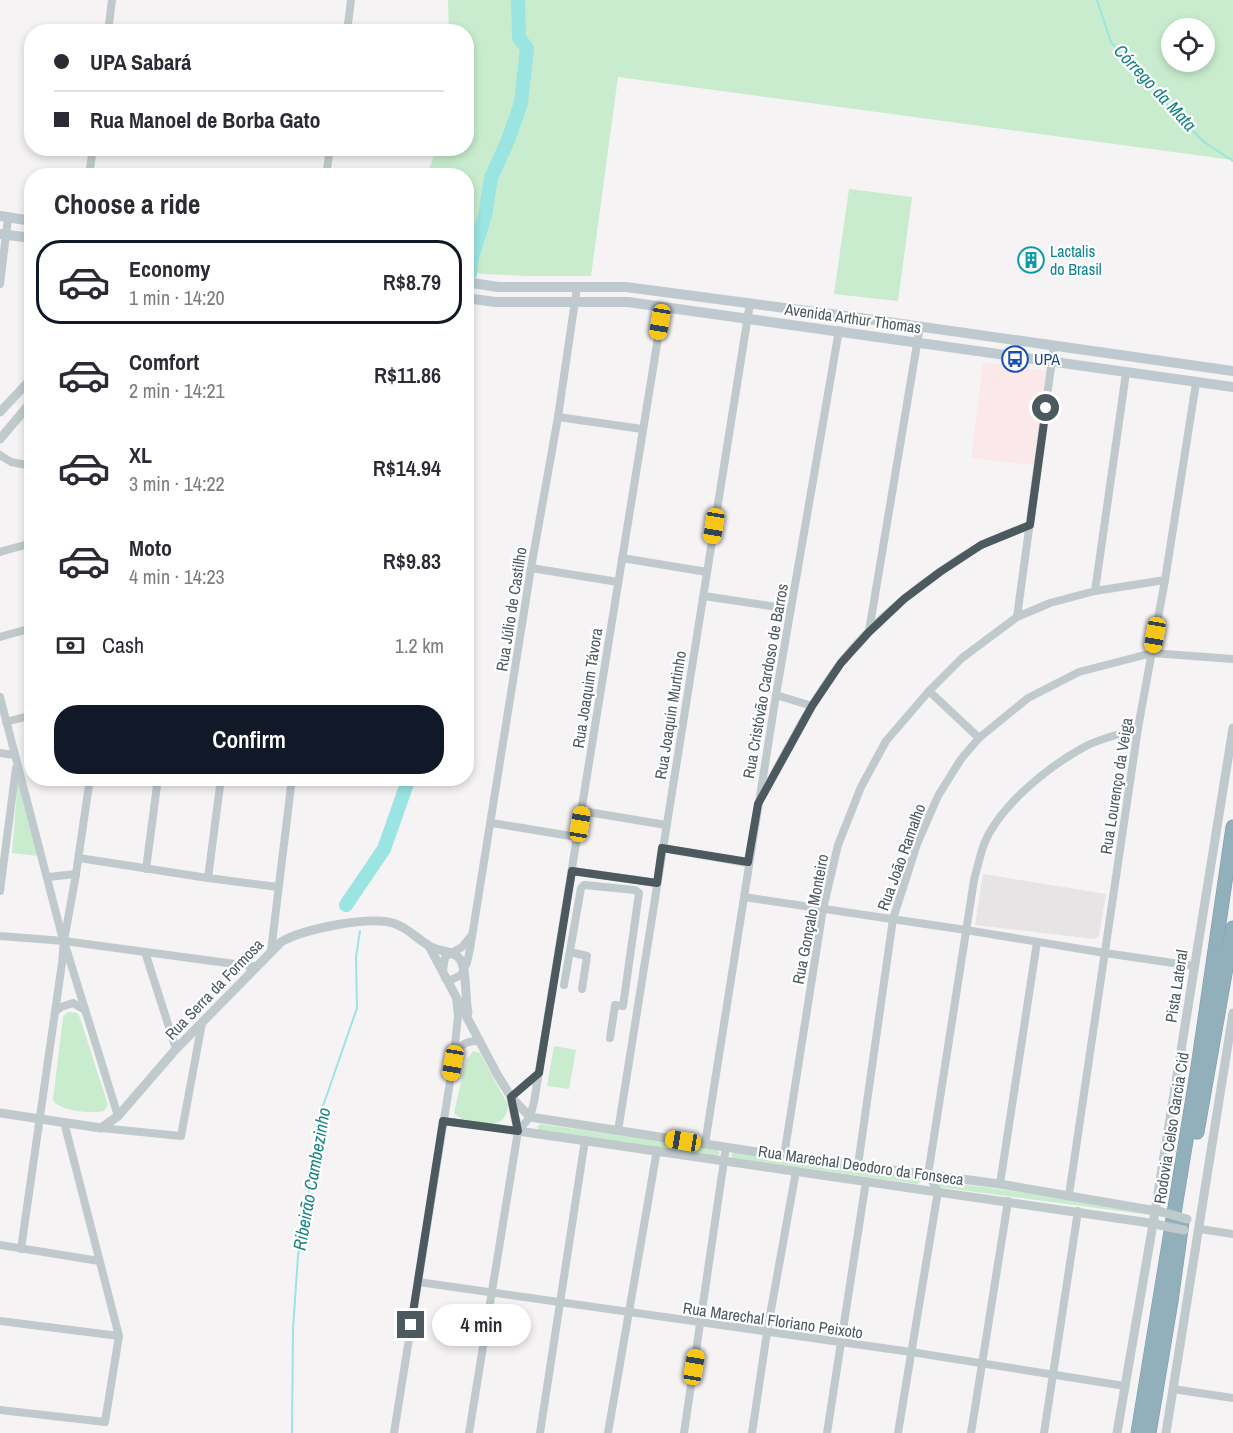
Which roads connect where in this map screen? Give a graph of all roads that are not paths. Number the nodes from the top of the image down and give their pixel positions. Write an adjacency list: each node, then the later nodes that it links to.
1 (112, 0): 3 (street)
2 (351, 0): 4 (street)
3 (109, 24)
4 (348, 24)
5 (4, 217): 6 (main road); 7 (street)
6 (24, 220)
7 (3, 234): 8 (main road); 10 (street)
8 (24, 237)
9 (474, 283): 11 (main road, Avenida Arthur Thomas)
10 (0, 284)
11 (577, 287): 13 (street, Rua Júlio de Castilho); 14 (main road, Avenida Arthur Thomas)
12 (474, 299): 13 (main road, Avenida Arthur Thomas)
13 (575, 302): 15 (main road, Avenida Arthur Thomas); 32 (street, Rua Júlio de Castilho)
14 (750, 303): 16 (street, Rua Joaquin Murtinho); 17 (main road, Avenida Arthur Thomas)
15 (663, 307): 16 (main road, Avenida Arthur Thomas); 33 (street, Rua Joaquim Távora)
16 (746, 318): 18 (main road, Avenida Arthur Thomas); 42 (street, Rua Joaquin Murtinho)
17 (920, 326): 19 (street); 20 (main road, Avenida Arthur Thomas)
18 (839, 330): 19 (main road, Avenida Arthur Thomas); 47 (street, Rua Cristóvão Cardoso de Barros)
19 (917, 342): 21 (main road, Avenida Arthur Thomas); 50 (street)
20 (1054, 345): 21 (street); 22 (main road, Avenida Arthur Thomas)
21 (1052, 362): 24 (main road, Avenida Arthur Thomas); 37 (street)
22 (1174, 362): 23 (main road, Avenida Arthur Thomas); 25 (main road)
23 (1233, 371)
24 (1126, 373): 25 (main road, Avenida Arthur Thomas); 45 (street)
25 (1164, 378): 26 (main road, Avenida Arthur Thomas)
26 (1196, 383): 28 (main road, Avenida Arthur Thomas); 43 (street, Rua Lourenço da Veiga)
27 (24, 385): 29 (street)
28 (1233, 387)
29 (4, 404): 31 (street)
30 (24, 410): 34 (street)
31 (0, 412)
32 (558, 417): 33 (street); 41 (street, Rua Júlio de Castilho)
33 (642, 429): 40 (street, Rua Joaquim Távora)
34 (0, 439)
35 (0, 455): 36 (street)
36 (24, 464)
37 (1030, 525): 48 (street); 50 (street)
38 (24, 545): 39 (street)
39 (0, 552)
40 (622, 558): 42 (street); 44 (street, Rua Joaquim Távora)
41 (531, 568): 44 (street); 71 (street, Rua Júlio de Castilho)
42 (707, 572): 46 (street, Rua Joaquin Murtinho)
43 (1165, 580): 45 (street, Rua Gonçalo Monteiro); 52 (street, Rua Lourenço da Veiga)
44 (618, 582): 70 (street, Rua Joaquim Távora)
45 (1095, 591): 48 (street, Rua Gonçalo Monteiro)
46 (704, 596): 47 (street); 72 (street, Rua Joaquin Murtinho)
47 (790, 609): 55 (street, Rua Cristóvão Cardoso de Barros)
48 (1017, 617): 54 (street, Rua Gonçalo Monteiro)
49 (24, 630): 51 (street)
50 (869, 632): 57 (street)
51 (0, 637)
52 (1152, 653): 53 (street, Rua João Ramalho); 60 (street, Rua Lourenço da Veiga); 62 (street, Rua João Ramalho)
53 (1233, 659)
54 (929, 691): 62 (street); 89 (street, Rua Gonçalo Monteiro)
55 (776, 695): 57 (street); 69 (street, Rua Cristóvão Cardoso de Barros)
56 (0, 697): 59 (street)
57 (812, 706): 69 (street)
58 (24, 717): 59 (street)
59 (6, 722): 64 (street)
60 (1138, 728): 92 (street); 102 (street, Rua Lourenço da Veiga)
61 (1233, 728): 103 (street, Pista Lateral)
62 (978, 738): 90 (street, Rua João Ramalho)
63 (0, 753): 64 (street)
64 (15, 759): 81 (street); 87 (street)
65 (89, 786): 76 (street)
66 (157, 786): 78 (street)
67 (220, 786): 83 (street)
68 (291, 786): 85 (street)
69 (758, 804): 77 (street, Rua Cristóvão Cardoso de Barros)
70 (582, 811): 72 (street); 74 (street, Rua Joaquim Távora)
71 (492, 823): 74 (street); 93 (street, Rua Júlio de Castilho)
72 (666, 825): 75 (street, Rua Joaquin Murtinho)
73 (1233, 827): 179 (highway, Rodovia Celso Garcia Cid)
74 (578, 837): 79 (street, Rua Joaquim Távora)
75 (662, 848): 77 (street); 84 (street, Rua Joaquin Murtinho)
76 (79, 858): 78 (street); 80 (street)
77 (748, 862): 88 (street, Rua Cristóvão Cardoso de Barros)
78 (146, 869): 83 (street)
79 (572, 871): 82 (street); 119 (street, Rua Joaquim Távora)
80 (76, 874): 81 (street); 95 (street)
81 (48, 877): 95 (street)
82 (618, 877): 84 (street); 86 (street)
83 (208, 878): 85 (street)
84 (657, 883): 129 (street, Rua Joaquin Murtinho)
85 (278, 887): 98 (street)
86 (616, 888): 100 (street); 115 (street)
87 (0, 891)
88 (744, 897): 89 (street); 131 (street, Rua Cristóvão Cardoso de Barros)
89 (823, 909): 90 (street); 134 (street, Rua Gonçalo Monteiro)
90 (893, 919): 92 (street); 136 (street, Rua João Ramalho)
91 (1233, 928): 180 (highway, Rodovia Celso Garcia Cid)
92 (966, 930): 96 (street); 138 (street)
93 (472, 935): 101 (street); 105 (street, Rua Júlio de Castilho)
94 (0, 936): 95 (street)
95 (64, 941): 99 (street); 110 (street); 111 (street)
96 (1037, 942): 102 (street); 140 (street)
97 (429, 946): 98 (street, Rua Serra da Formosa); 101 (street, Rua Serra da Formosa); 106 (street, Rua Serra da Formosa)
98 (271, 951): 104 (street, Rua Serra da Formosa)
99 (144, 952): 104 (street); 117 (street)
100 (570, 952): 107 (street); 108 (street)
101 (451, 953): 105 (street); 106 (street)
102 (1105, 953): 103 (street); 142 (street, Rua Lourenço da Veiga)
103 (1194, 966): 145 (street, Pista Lateral)
104 (256, 967): 113 (street, Rua Serra da Formosa)
105 (464, 969): 106 (street); 114 (street, Rua Serra da Formosa)
106 (444, 975): 109 (street, Rua Serra da Formosa)
107 (564, 985)
108 (582, 989)
109 (456, 997): 114 (street, Rua Serra da Formosa); 118 (street)
110 (85, 1010): 111 (street); 122 (street)
111 (55, 1012): 124 (street)
112 (1233, 1013): 147 (street)
113 (202, 1023): 117 (street, Rua Serra da Formosa); 127 (street)
114 (470, 1024): 116 (street, Rua Serra da Formosa)
115 (610, 1038)
116 (480, 1041): 118 (street); 120 (street, Rua Serra da Formosa)
117 (176, 1049): 122 (street, Rua Serra da Formosa)
118 (453, 1063): 125 (street)
119 (539, 1073): 120 (street); 123 (street, Rua Joaquim Távora)
120 (511, 1097): 123 (street, Rua Serra da Formosa); 128 (street, Rua Serra da Formosa)
121 (0, 1113): 124 (street)
122 (118, 1116): 127 (street, Rua Serra da Formosa)
123 (530, 1117): 128 (street, Rua Joaquim Távora); 129 (street)
124 (40, 1119): 126 (street); 150 (street)
125 (443, 1121): 128 (street); 152 (street)
126 (64, 1122): 127 (street); 151 (street)
127 (101, 1128)
128 (518, 1131): 130 (street, Rua Marechal Deodoro da Fonseca); 153 (street)
129 (618, 1131): 131 (street)
130 (585, 1140): 133 (street, Rua Marechal Deodoro da Fonseca); 154 (street)
131 (705, 1144): 132 (street)
132 (726, 1148): 134 (street); 135 (street)
133 (657, 1150): 135 (street, Rua Marechal Deodoro da Fonseca); 155 (street)
134 (784, 1156): 136 (street)
135 (725, 1160): 137 (street, Rua Marechal Deodoro da Fonseca); 157 (street)
136 (858, 1166): 138 (street)
137 (796, 1171): 139 (street, Rua Marechal Deodoro da Fonseca); 158 (street)
138 (928, 1175): 140 (street); 141 (street)
139 (866, 1180): 141 (street, Rua Marechal Deodoro da Fonseca); 160 (street)
140 (1000, 1184): 142 (street)
141 (938, 1191): 143 (street, Rua Marechal Deodoro da Fonseca); 161 (street)
142 (1068, 1195): 145 (street)
143 (1008, 1201): 144 (street, Rua Marechal Deodoro da Fonseca); 162 (street)
144 (1078, 1211): 146 (street, Rua Marechal Deodoro da Fonseca); 163 (street)
145 (1159, 1211): 146 (street, Pista Lateral); 147 (street, bridge)
146 (1156, 1224): 147 (street, Rua Marechal Deodoro da Fonseca, bridge); 164 (street, Pista Lateral)
147 (1200, 1228): 148 (street); 165 (street)
148 (1233, 1234)
149 (0, 1245): 150 (street)
150 (21, 1249): 151 (street)
151 (99, 1261): 159 (street)
152 (418, 1282): 153 (street, Rua Marechal Floriano Peixoto); 168 (street)
153 (491, 1294): 154 (street, Rua Marechal Floriano Peixoto); 169 (street)
154 (561, 1303): 155 (street, Rua Marechal Floriano Peixoto); 170 (street)
155 (628, 1313): 157 (street, Rua Marechal Floriano Peixoto); 171 (street)
156 (0, 1321): 159 (street)
157 (701, 1323): 158 (street, Rua Marechal Floriano Peixoto); 172 (street)
158 (767, 1332): 160 (street, Rua Marechal Floriano Peixoto); 173 (street)
159 (119, 1336): 167 (street)
160 (841, 1343): 161 (street, Rua Marechal Floriano Peixoto); 174 (street)
161 (910, 1352): 162 (street, Rua Marechal Floriano Peixoto); 175 (street)
162 (982, 1365): 163 (street, Rua Marechal Floriano Peixoto); 176 (street)
163 (1053, 1375): 164 (street, Rua Marechal Floriano Peixoto); 177 (street)
164 (1125, 1386): 178 (street, Pista Lateral)
165 (1173, 1389): 166 (street); 181 (street)
166 (1233, 1398)
167 (0, 1410)
168 (394, 1433)
169 (469, 1433)
170 (540, 1433)
171 (608, 1433)
172 (684, 1433)
173 (752, 1433)
174 (827, 1433)
175 (898, 1433)
176 (971, 1433)
177 (1044, 1433)
178 (1117, 1433)
179 (1138, 1433)
180 (1149, 1433)
181 (1166, 1433)

